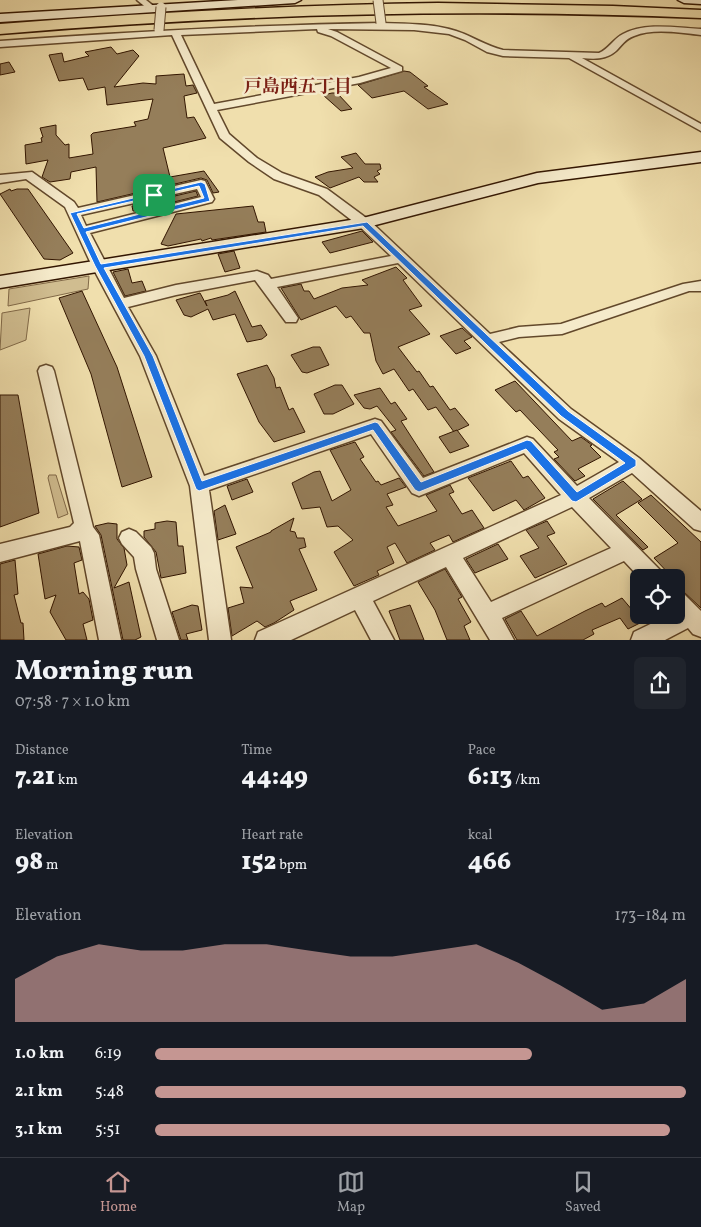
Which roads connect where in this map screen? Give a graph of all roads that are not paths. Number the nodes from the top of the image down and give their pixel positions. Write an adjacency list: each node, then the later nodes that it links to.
1 (141, 0): 8 (street)
2 (295, 0): 8 (street)
3 (378, 0): 18 (street, bridge)
4 (509, 0): 11 (highway)
5 (684, 0): 7 (street)
6 (610, 2): 9 (highway)
7 (701, 2)
8 (156, 8): 13 (street); 22 (street, bridge)
9 (701, 9)
10 (701, 14): 11 (highway)
11 (177, 16): 20 (highway)
12 (307, 16): 14 (highway); 15 (highway); 23 (highway)
13 (0, 18)
14 (701, 18)
15 (460, 20)
16 (609, 22): 17 (highway)
17 (701, 24)
18 (381, 25): 19 (street); 26 (street)
19 (292, 27): 24 (street); 27 (street)
20 (0, 29)
21 (701, 32): 26 (street)
22 (159, 33): 24 (street); 25 (street)
23 (0, 34)
24 (176, 34): 27 (street)
25 (0, 44)
26 (572, 56): 28 (street)
27 (212, 108): 34 (street)
28 (701, 128)
29 (701, 157): 34 (street)
30 (0, 179): 32 (street)
31 (106, 205): 32 (street); 33 (street); 33 (street)
32 (74, 213): 35 (street)
33 (113, 223): 35 (street)
34 (364, 223): 36 (street); 37 (street)
35 (82, 230): 37 (street)
36 (401, 258): 39 (street); 43 (street)
37 (99, 266): 38 (street); 41 (street)
38 (0, 282)
39 (268, 284): 41 (street); 42 (street)
40 (701, 286): 43 (street)
41 (120, 304): 46 (street)
42 (291, 318)
43 (488, 340): 45 (street)
44 (46, 371): 49 (street)
45 (633, 463): 47 (street); 48 (street)
46 (199, 486): 47 (street); 60 (street)
47 (576, 498): 51 (street); 53 (street)
48 (701, 523)
49 (80, 530): 52 (street); 58 (street)
50 (129, 538): 59 (street)
51 (627, 550): 54 (street); 56 (street)
52 (0, 553)
53 (450, 555): 55 (street); 56 (street)
54 (645, 569)
55 (359, 597): 61 (street); 62 (street)
56 (487, 614): 63 (street)
57 (689, 614): 64 (street)
58 (110, 640)
59 (168, 640)
60 (220, 640)
61 (266, 640)
62 (383, 640)
63 (503, 640)
64 (642, 640)

